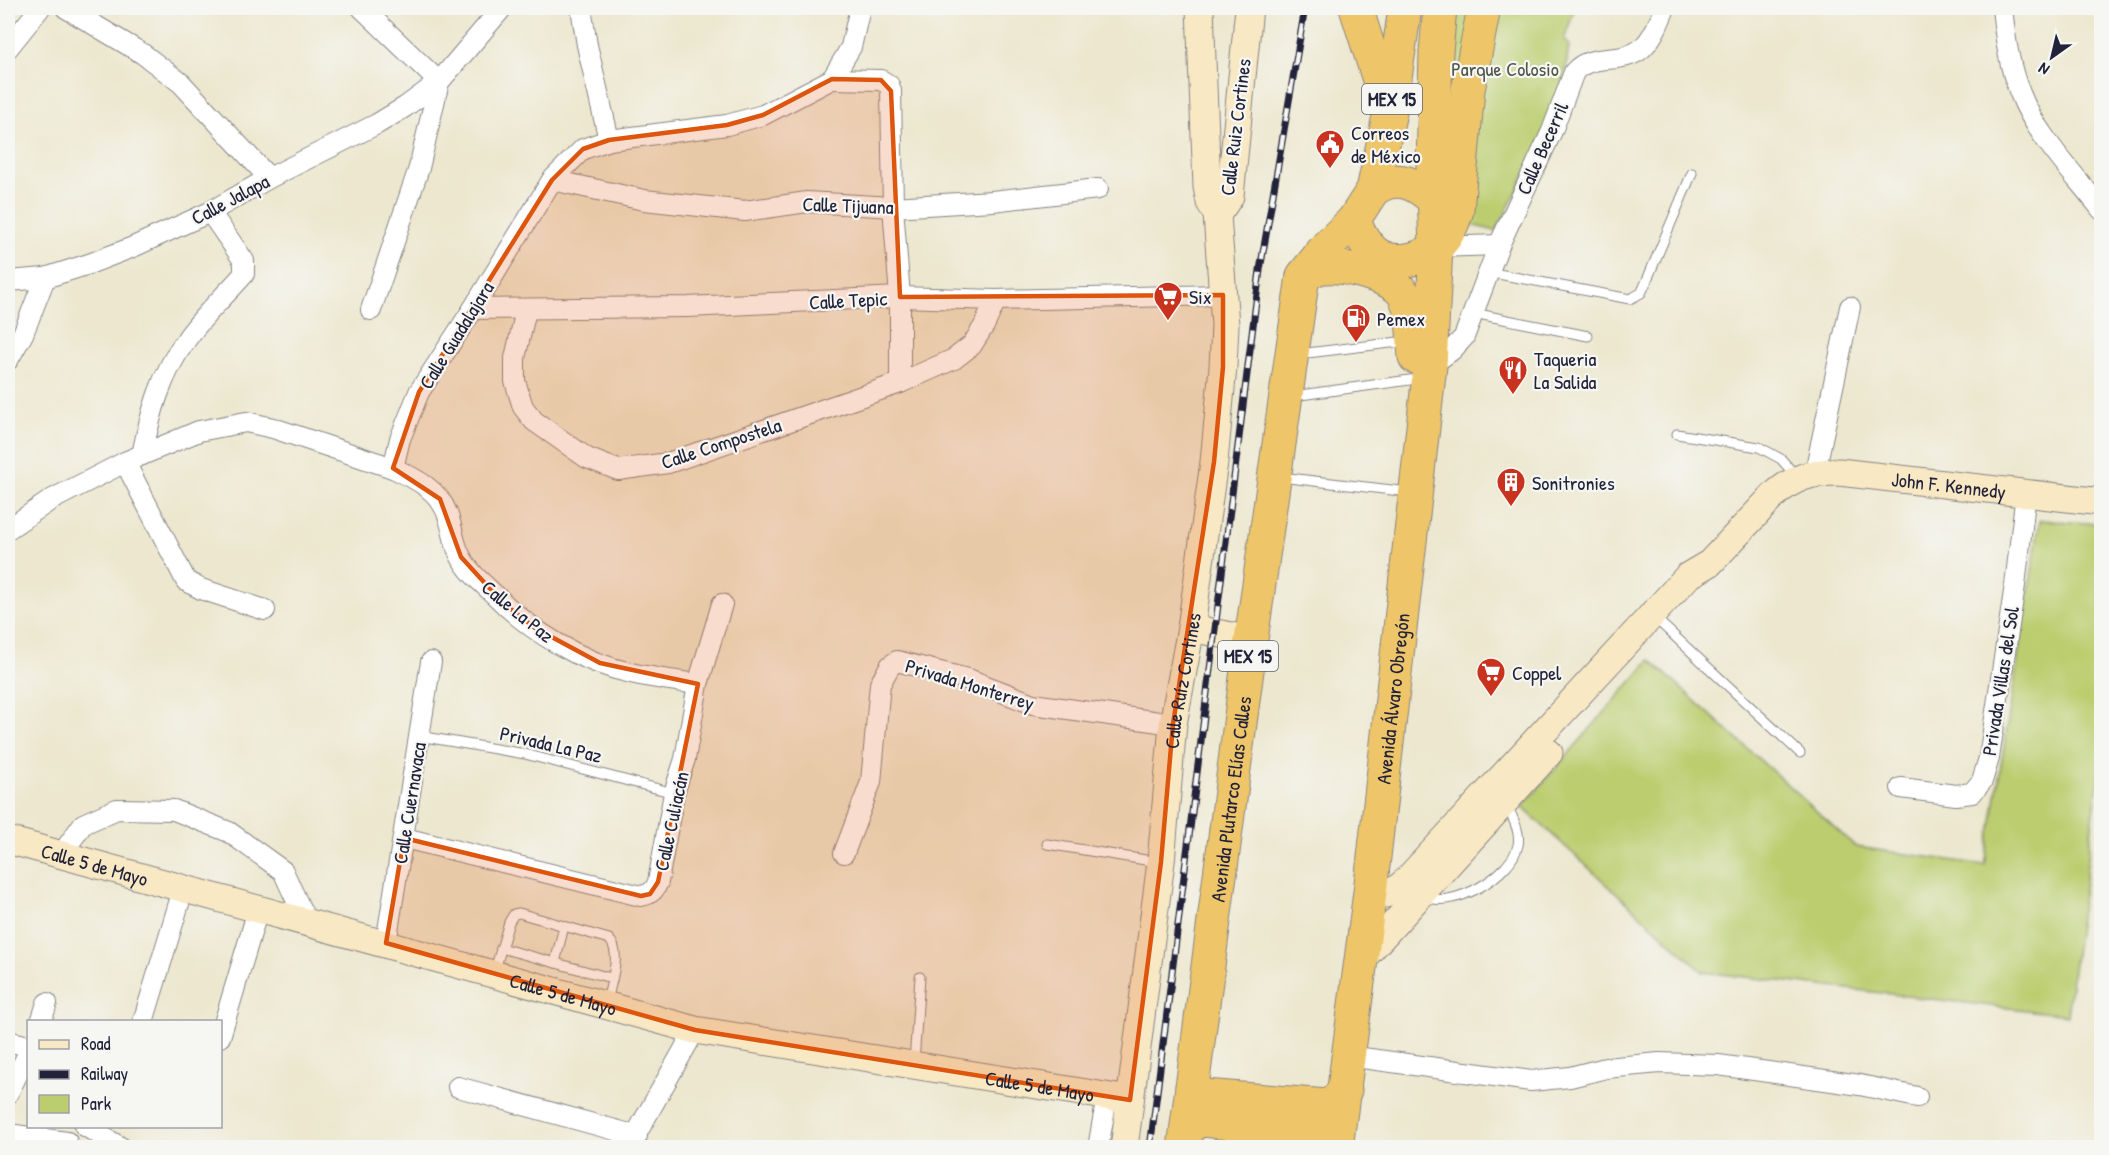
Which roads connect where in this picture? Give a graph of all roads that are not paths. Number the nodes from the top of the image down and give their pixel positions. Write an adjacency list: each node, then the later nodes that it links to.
1 (40, 8): 15 (street)
2 (66, 8): 21 (street)
3 (362, 8): 17 (street)
4 (502, 8): 17 (street, Calle Jalapa)
5 (581, 8): 19 (street)
6 (860, 8): 16 (street)
7 (1200, 8): 29 (street, Calle Ruiz Cortines)
8 (1249, 8): 29 (street, Calle Ruiz Cortines)
9 (1356, 8): 18 (highway)
10 (1405, 8): 18 (highway, MEX 15)
11 (1440, 8): 25 (highway, MEX 15)
12 (1484, 8): 32 (highway)
13 (1665, 8): 31 (street, Calle Becerril)
14 (2002, 8): 27 (street)
15 (8, 48)
16 (832, 79): 19 (street, Calle Guadalajara); 26 (street)
17 (439, 82): 21 (street, Calle Jalapa); 42 (street)
18 (1390, 112): 24 (highway, MEX 15)
19 (609, 140): 22 (street, Calle Guadalajara)
20 (1692, 173): 33 (lane)
21 (269, 178): 28 (street, Calle Jalapa)
22 (558, 182): 26 (street, Calle Tijuana); 41 (street, Calle Guadalajara)
23 (1098, 189): 26 (street, Calle Tijuana)
24 (1373, 190): 25 (highway); 30 (highway, Avenida Plutarco Elías Calles / MEX 15)
25 (1435, 201): 32 (highway, MEX 15)
26 (893, 207): 38 (street)
27 (2102, 210)
28 (210, 212): 35 (street, Calle Jalapa); 52 (street)
29 (1217, 215): 37 (street, Calle Ruíz Cortines)
30 (1353, 220): 32 (highway); 34 (highway, Avenida Plutarco Elías Calles / MEX 15)
31 (1499, 244): 32 (street); 33 (street, Calle Becerril)
32 (1436, 247): 48 (highway, Avenida Álvaro Obregón / MEX 15)
33 (1488, 272): 44 (street, Calle Becerril)
34 (1303, 276): 46 (highway, Avenida Plutarco Elías Calles / MEX 15); 48 (highway)
35 (45, 278): 36 (street, Calle Jalapa); 47 (street)
36 (8, 281)
37 (1223, 295): 39 (street, Calle Tepic); 63 (street, Calle Ruíz Cortines)
38 (900, 297): 39 (street, Calle Tepic); 43 (street, Calle Tepic); 49 (street)
39 (996, 300): 49 (street, Calle Compostela)
40 (1850, 307): 54 (street)
41 (473, 309): 43 (street, Calle Tepic); 53 (street, Calle Guadalajara)
42 (371, 310)
43 (526, 310): 49 (street, Calle Compostela)
44 (1473, 313): 45 (lane); 48 (street, Calle Becerril)
45 (1588, 336)
46 (1290, 355): 48 (lane); 50 (highway, Avenida Plutarco Elías Calles / MEX 15)
47 (8, 360)
48 (1420, 362): 50 (lane); 56 (highway, Avenida Álvaro Obregón / MEX 15)
49 (900, 383)
50 (1285, 397): 55 (highway, Avenida Plutarco Elías Calles / MEX 15)
51 (1677, 434): 54 (lane)
52 (133, 459): 53 (street); 59 (street); 61 (street)
53 (393, 468): 66 (street, Calle La Paz)
54 (1806, 475): 57 (street, John F. Kennedy); 62 (street)
55 (1274, 476): 56 (lane); 64 (highway, Avenida Plutarco Elías Calles / MEX 15)
56 (1415, 493): 81 (highway, Avenida Álvaro Obregón / MEX 15)
57 (2026, 493): 58 (street, John F. Kennedy); 70 (street, Privada Villas del Sol)
58 (2102, 502)
59 (8, 530)
60 (722, 604): 66 (street, Calle Culiacán)
61 (265, 610)
62 (1658, 621): 69 (lane); 72 (street); 79 (street)
63 (1191, 628): 64 (street); 67 (street, Calle Ruíz Cortines)
64 (1251, 640): 101 (highway, Avenida Plutarco Elías Calles / MEX 15)
65 (430, 662): 68 (street, Calle Cuernavaca)
66 (698, 684): 71 (street, Calle Culiacán)
67 (1173, 724): 76 (street, Privada Monterrey); 78 (street, Calle Ruíz Cortines)
68 (419, 736): 71 (lane, Privada La Paz); 73 (street, Calle Cuernavaca)
69 (1800, 753)
70 (1901, 788)
71 (674, 793): 73 (street, Calle Culiacán)
72 (1506, 802): 79 (street); 79 (lane)
73 (404, 838): 85 (street, Calle Cuernavaca)
74 (8, 840): 77 (street, Calle 5 de Mayo)
75 (1047, 844): 78 (lane)
76 (844, 853)
77 (61, 855): 80 (street, Calle 5 de Mayo); 83 (street)
78 (1161, 862): 105 (street, Calle Ruíz Cortines)
79 (1413, 889): 81 (street); 86 (street)
80 (183, 890): 82 (street, Calle 5 de Mayo); 92 (street)
81 (1371, 892): 86 (highway, Avenida Álvaro Obregón / MEX 15)
82 (258, 910): 83 (street, Calle 5 de Mayo); 93 (street)
83 (307, 923): 85 (street, Calle 5 de Mayo)
84 (564, 926): 87 (lane); 88 (lane); 90 (lane)
85 (386, 943): 87 (street, Calle 5 de Mayo)
86 (1362, 959): 98 (highway, Avenida Álvaro Obregón / MEX 15)
87 (498, 961): 88 (lane); 91 (street, Calle 5 de Mayo)
88 (555, 963): 90 (lane)
89 (920, 977): 99 (lane)
90 (611, 978): 91 (lane)
91 (606, 1004): 94 (street, Calle 5 de Mayo)
92 (144, 1020)
93 (222, 1030)
94 (695, 1030): 99 (street, Calle 5 de Mayo); 110 (street)
95 (8, 1041): 96 (street)
96 (27, 1046)
97 (27, 1056): 103 (street)
98 (1348, 1056): 102 (highway, Avenida Álvaro Obregón / MEX 15); 104 (street)
99 (914, 1065): 105 (street, Calle 5 de Mayo)
100 (458, 1087): 110 (street)
101 (1192, 1087): 102 (highway); 109 (highway, Avenida Plutarco Elías Calles / MEX 15)
102 (1345, 1090): 116 (highway, Avenida Álvaro Obregón / MEX 15)
103 (8, 1093)
104 (1917, 1096)
105 (1118, 1098): 113 (street); 114 (street, Calle Ruíz Cortines)
106 (81, 1128): 111 (street)
107 (87, 1128): 112 (street)
108 (8, 1134): 111 (street)
109 (1186, 1137): 115 (highway)
110 (633, 1142)
111 (66, 1145)
112 (122, 1148)
113 (1098, 1148)
114 (1125, 1148)
115 (1332, 1148)
116 (1336, 1148)

